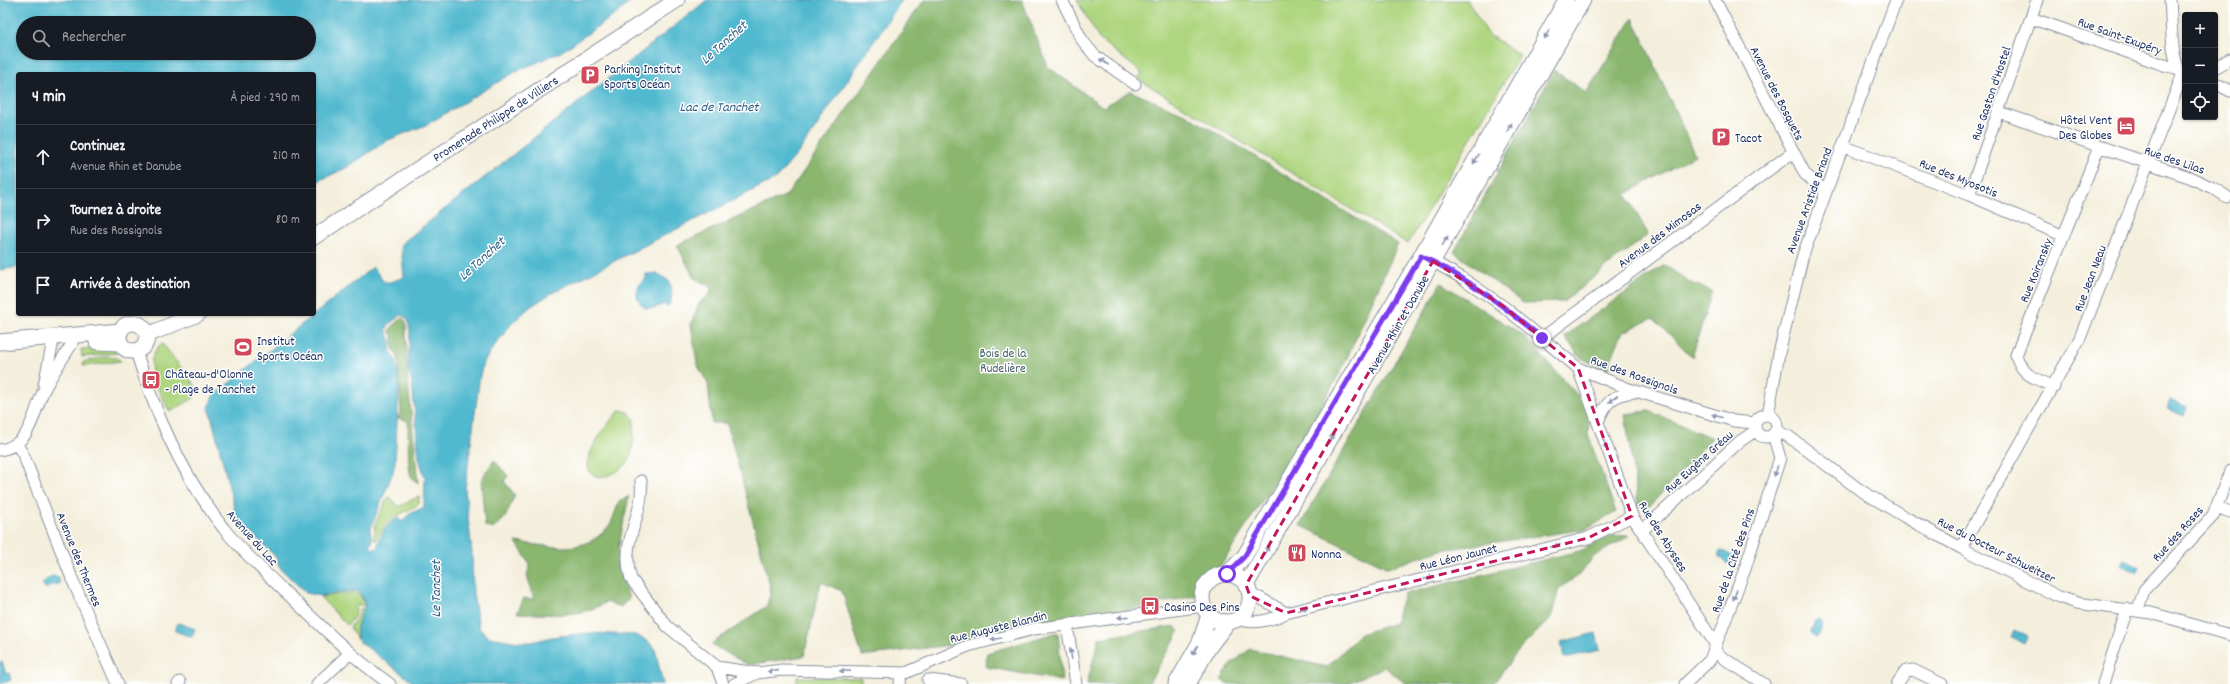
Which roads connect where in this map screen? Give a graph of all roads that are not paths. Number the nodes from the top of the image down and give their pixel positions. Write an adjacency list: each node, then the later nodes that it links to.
1 (677, 0): 24 (street, Promenade Philippe de Villiers)
2 (1062, 0): 13 (street, one-way to 2)
3 (1566, 0): 26 (street, Avenue Rhin et Danube, one-way to 26)
4 (1582, 0): 26 (street, Avenue Rhin et Danube, one-way to 4)
5 (1716, 0): 19 (street, Avenue des Bosquets)
6 (1896, 0): 17 (street, Avenue Aristide Briand)
7 (2037, 0): 9 (street, Rue Gaston d'Hostel)
8 (2170, 0): 12 (street, Rue Jean Neau)
9 (2032, 18): 12 (street, Rue Saint-Exupéry); 16 (street, Rue Gaston d'Hostel)
10 (2230, 59): 11 (street)
11 (2218, 66)
12 (2181, 73): 20 (street, Rue Jean Neau)
13 (1136, 84)
14 (2217, 84): 15 (street)
15 (2230, 91)
16 (1999, 112): 18 (street, Rue des Lilas); 22 (street, Rue Gaston d'Hostel)
17 (1843, 146): 21 (street, Avenue Aristide Briand); 22 (street, Rue des Myosotis)
18 (2099, 147): 20 (street, Rue des Lilas); 25 (street, Rue Koiransky)
19 (1793, 152): 21 (street, Avenue des Bosquets); 31 (street, Avenue des Mimosas)
20 (2148, 164): 23 (street, Rue des Lilas); 38 (street, Rue Jean Neau)
21 (1825, 190): 41 (street, Avenue Aristide Briand)
22 (1969, 196): 25 (street, Rue des Myosotis)
23 (2227, 197)
24 (316, 236)
25 (2064, 236): 38 (street, Rue Koiransky)
26 (1427, 258): 31 (street, Rue des Rossignols); 54 (street, Avenue Rhin et Danube); 55 (street, Avenue Rhin et Danube, one-way to 26)
27 (172, 316): 29 (street)
28 (191, 316): 29 (street)
29 (143, 330): 30 (street); 36 (street)
30 (121, 337): 32 (street); 34 (street); 36 (street)
31 (1542, 338): 37 (street, Rue des Rossignols)
32 (53, 341): 33 (street); 34 (street); 35 (street); 39 (street)
33 (0, 342)
34 (72, 344): 39 (street)
35 (0, 347)
36 (136, 350): 63 (street, Avenue du Lac)
37 (1578, 368): 40 (street, Rue des Rossignols); 42 (street, Rue des Abysses)
38 (2054, 387): 53 (street, Rue Jean Neau)
39 (43, 392): 45 (street)
40 (1639, 392): 42 (street, one-way to 42); 43 (street, Rue des Rossignols, one-way to 40)
41 (1768, 415): 43 (street); 44 (street)
42 (1598, 422): 51 (street, Rue des Abysses, one-way to 51)
43 (1755, 427): 44 (street); 52 (street, Rue Eugène Gréau)
44 (1774, 433): 53 (street, Rue du Docteur Schweitzer); 62 (street, Rue de la Cité des Pins, one-way to 62)
45 (17, 445): 46 (street); 70 (street, Avenue des Thermes)
46 (0, 450)
47 (2230, 471): 49 (street, Rue des Roses)
48 (641, 481): 64 (street)
49 (2217, 506): 50 (street); 57 (street, Rue des Roses)
50 (2230, 512)
51 (1632, 516): 52 (street, Rue des Abysses); 58 (street, Rue Léon Jaunet, one-way to 51)
52 (1643, 530): 62 (street, Rue des Abysses)
53 (1961, 548): 57 (street, Rue du Docteur Schweitzer)
54 (1227, 574): 55 (street); 56 (street)
55 (1248, 590): 58 (street); 59 (street)
56 (1206, 610): 59 (street); 60 (street, Rue Auguste Blandin, one-way to 60); 77 (street, one-way to 77)
57 (2133, 610): 61 (street, Rue du Docteur Schweitzer); 84 (street, Rue des Roses)
58 (1286, 613): 59 (street, Rue Léon Jaunet)
59 (1234, 621): 78 (street)
60 (1067, 624): 65 (street, Rue Auguste Blandin, one-way to 65); 76 (street, one-way to 60)
61 (2230, 635)
62 (1716, 648): 66 (street, Rue de la Cité des Pins); 81 (street, Rue des Abysses)
63 (350, 654): 71 (street); 72 (street, Avenue du Lac)
64 (717, 668): 67 (street); 73 (street)
65 (917, 668): 68 (street, Rue Auguste Blandin); 69 (street)
66 (1701, 670): 79 (street, Rue de la Cité des Pins); 80 (street)
67 (757, 673): 68 (street, Rue Auguste Blandin, one-way to 67); 74 (street, Rue Auguste Blandin)
68 (900, 679)
69 (928, 682): 75 (street)
70 (118, 684)
71 (317, 684)
72 (390, 684)
73 (722, 684)
74 (734, 684)
75 (961, 684)
76 (1076, 684)
77 (1176, 684)
78 (1188, 684)
79 (1685, 684)
80 (1699, 684)
81 (1764, 684)
82 (1897, 684): 83 (street)
83 (1942, 684)
84 (2103, 684)

